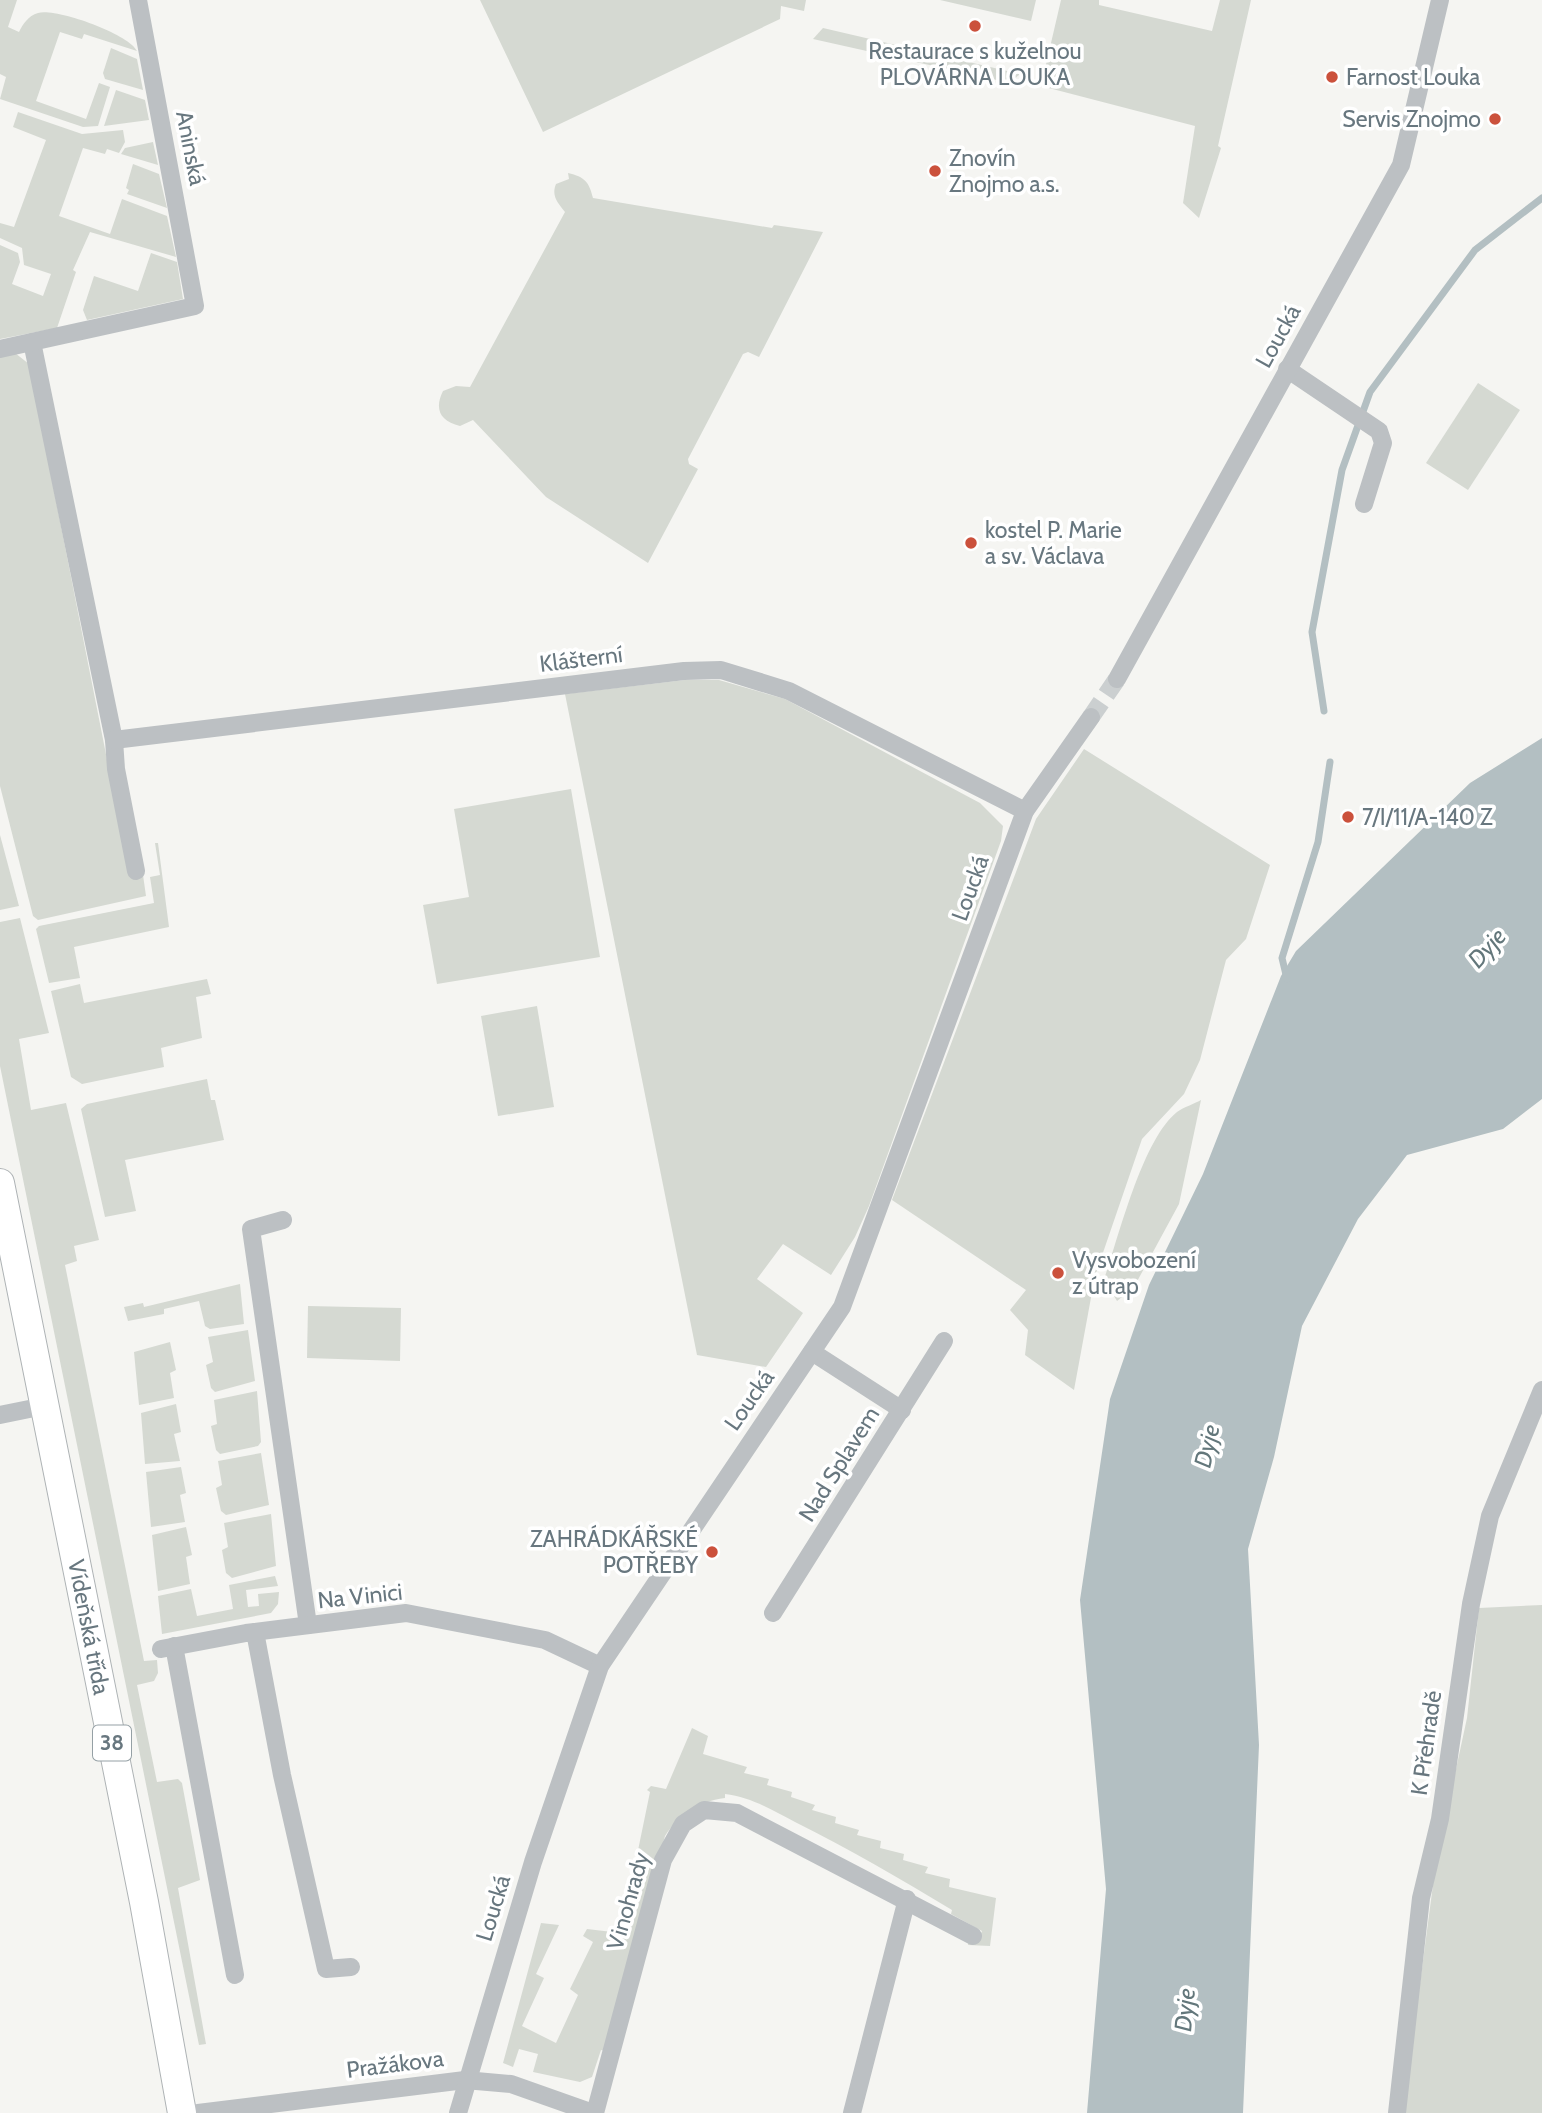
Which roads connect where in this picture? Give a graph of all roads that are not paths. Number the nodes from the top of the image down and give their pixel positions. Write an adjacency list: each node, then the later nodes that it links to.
1 (138, 0): 3 (street, Aninská)
2 (1440, 0): 5 (street, Loucká)
3 (32, 342): 4 (street); 9 (street)
4 (0, 349)
5 (1287, 369): 6 (street); 7 (street, Loucká)
6 (1364, 504)
7 (1117, 679)
8 (1091, 717): 10 (street, Loucká)
9 (114, 740): 10 (street, Klášterní); 11 (street)
10 (1025, 811): 15 (street, Loucká)
11 (136, 871)
12 (0, 1183): 17 (main road, Vídeňská třída / 38)
13 (283, 1220): 21 (street)
14 (944, 1341): 18 (street, Nad Splavem)
15 (812, 1352): 18 (street); 23 (street, Loucká)
16 (1542, 1390): 34 (street, K Přehradě)
17 (44, 1406): 19 (street); 29 (main road, Vídeňská třída / 38)
18 (902, 1410): 20 (street, Nad Splavem)
19 (0, 1415)
20 (773, 1613)
21 (308, 1625): 22 (street, Na Vinici); 23 (street, Na Vinici)
22 (255, 1632): 26 (street); 27 (street, Na Vinici)
23 (600, 1666): 28 (street, Loucká)
24 (907, 1899): 25 (street, Vinohrady); 32 (street, Vinohrady); 33 (street)
25 (973, 1936)
26 (351, 1967)
27 (235, 1975)
28 (465, 2080): 30 (street, Pražákova); 31 (street, Loucká); 32 (street, Pražákova)
29 (182, 2113)
30 (198, 2113)
31 (458, 2113)
32 (594, 2113)
33 (852, 2113)
34 (1396, 2113)

